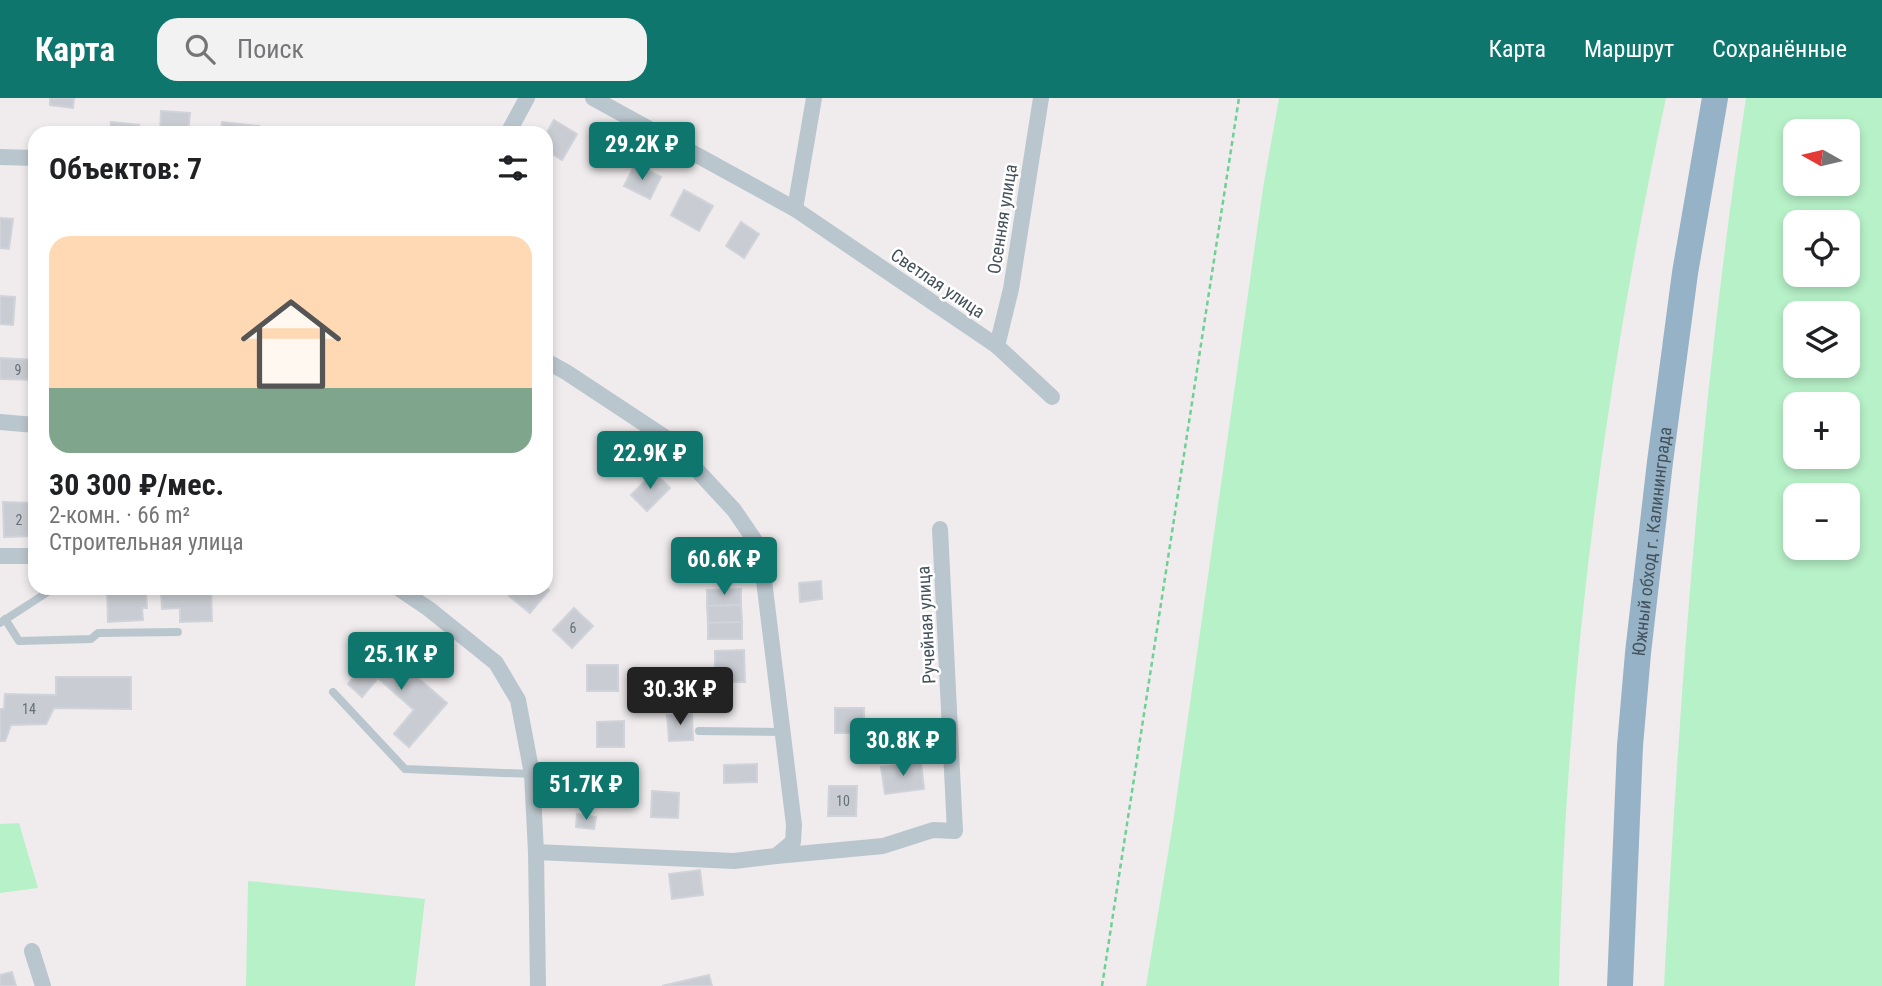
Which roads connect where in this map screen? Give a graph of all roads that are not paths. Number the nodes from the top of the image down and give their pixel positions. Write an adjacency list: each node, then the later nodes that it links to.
1 (527, 98): 6 (street)
2 (593, 98): 9 (street, Светлая улица)
3 (814, 98): 9 (street)
4 (1041, 98): 10 (street, Осенняя улица)
5 (1715, 98): 31 (highway, Южный обход г. Калининграда)
6 (512, 126)
7 (0, 157): 8 (street)
8 (28, 159)
9 (795, 209): 10 (street, Светлая улица)
10 (997, 346): 12 (street, Светлая улица)
11 (553, 365): 24 (street)
12 (1052, 397)
13 (0, 422): 14 (street)
14 (28, 424)
15 (940, 529): 27 (street, Ручейная улица)
16 (0, 556): 17 (street)
17 (28, 556)
18 (44, 595): 20 (lane)
19 (408, 595): 25 (street)
20 (3, 622): 21 (lane)
21 (178, 632)
22 (333, 692): 25 (lane)
23 (699, 732): 24 (lane)
24 (783, 732): 27 (street)
25 (533, 774): 26 (street)
26 (536, 852): 27 (street); 30 (street)
27 (776, 856)
28 (32, 951): 29 (street)
29 (43, 986)
30 (538, 986)
31 (1620, 986)

